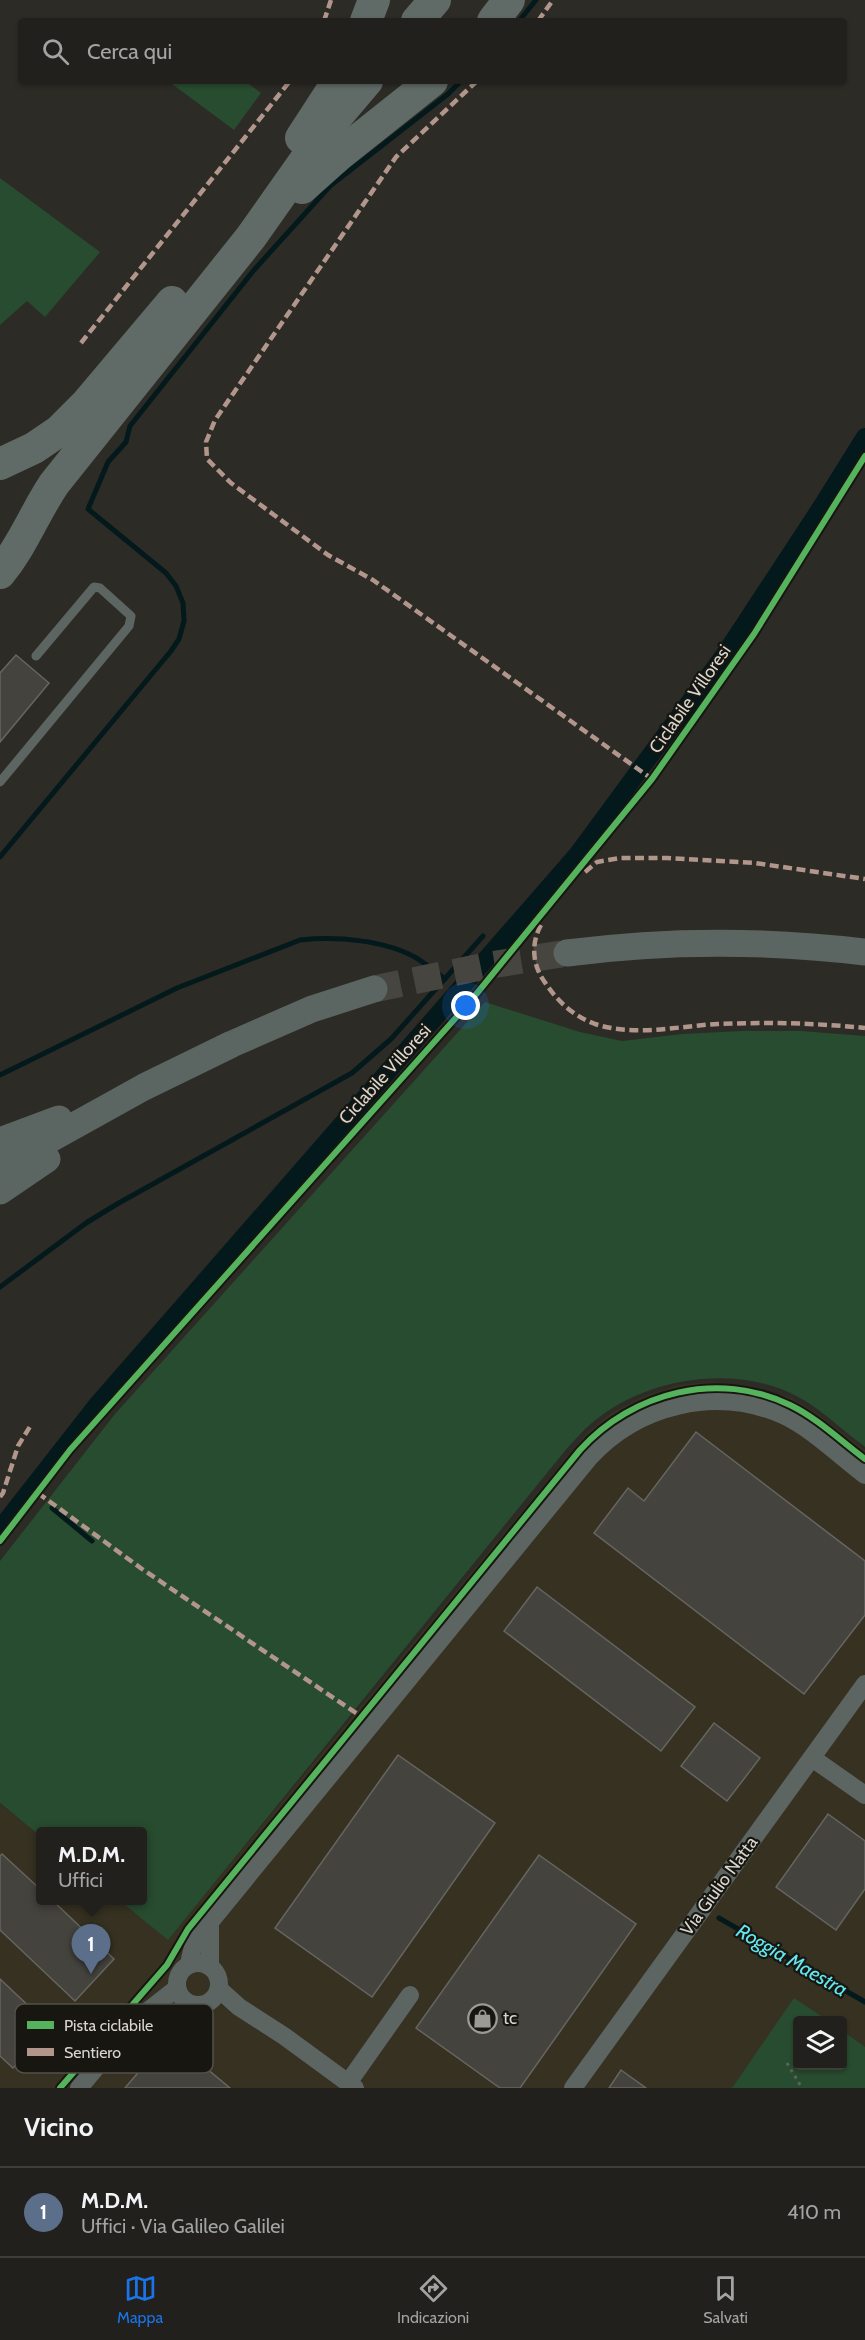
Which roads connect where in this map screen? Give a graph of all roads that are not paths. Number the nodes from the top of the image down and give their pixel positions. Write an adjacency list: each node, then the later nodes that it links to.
1 (374, 0): 4 (highway)
2 (435, 0): 5 (highway)
3 (509, 0): 6 (highway)
4 (367, 18)
5 (420, 18)
6 (495, 18)
7 (336, 84): 11 (highway)
8 (364, 84): 10 (highway)
9 (428, 84): 12 (highway)
10 (330, 125): 11 (highway); 12 (highway)
11 (253, 204): 13 (highway)
12 (251, 237): 14 (highway)
13 (0, 464)
14 (0, 573)
15 (36, 656): 16 (lane)
16 (0, 782)
17 (865, 952): 18 (main road)
18 (567, 953)
19 (374, 989): 20 (main road)
20 (144, 1087): 21 (main road); 22 (main road); 23 (main road)
21 (0, 1141)
22 (0, 1167)
23 (0, 1191)
24 (865, 1475): 28 (street)
25 (865, 1684): 26 (street, Via Giulio Natta)
26 (812, 1758): 27 (street); 42 (street, Via Giulio Natta)
27 (865, 1795)
28 (210, 1922): 29 (street); 30 (street)
29 (189, 1965): 30 (street); 32 (street)
30 (210, 1967): 31 (street)
31 (219, 1989): 36 (street); 38 (street)
32 (179, 1993): 34 (street); 35 (street)
33 (410, 1995): 40 (street)
34 (160, 2004)
35 (194, 2004)
36 (207, 2004)
37 (213, 2005): 38 (street)
38 (239, 2007): 40 (street)
39 (91, 2073): 41 (street)
40 (351, 2085)
41 (79, 2088)
42 (573, 2088)

